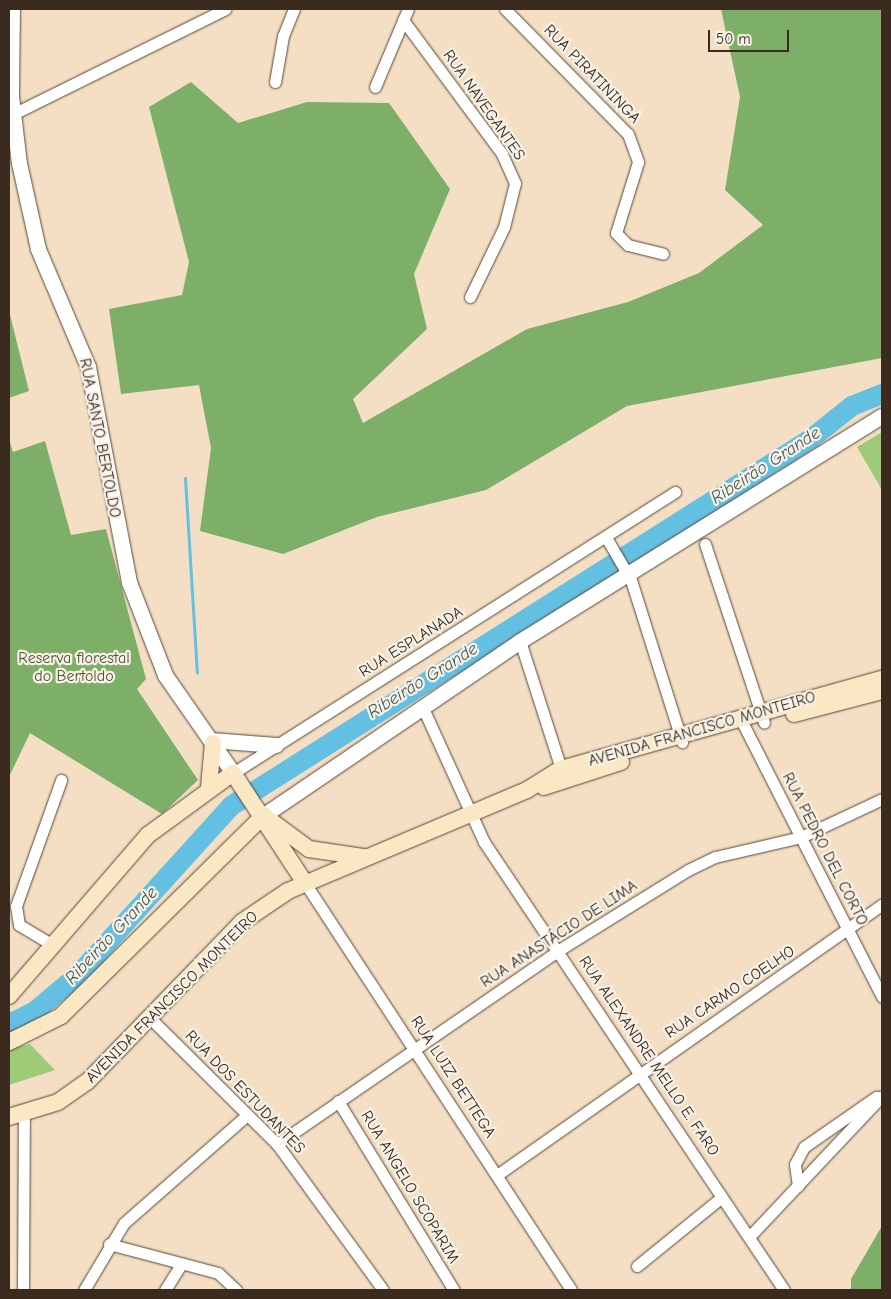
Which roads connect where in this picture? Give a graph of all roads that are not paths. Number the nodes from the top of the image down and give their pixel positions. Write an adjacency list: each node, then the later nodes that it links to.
1 (12, 9): 9 (street, RUA SANTO BERTOLDO)
2 (225, 9): 9 (street)
3 (294, 9): 7 (street)
4 (408, 9): 6 (street)
5 (505, 9): 10 (street, RUA PIRATININGA)
6 (403, 20): 8 (street); 11 (street, RUA NAVEGANTES)
7 (275, 82)
8 (376, 87)
9 (13, 114): 24 (street, RUA SANTO BERTOLDO)
10 (663, 254)
11 (470, 297)
12 (882, 416): 16 (street)
13 (675, 492): 14 (street, RUA ESPLANADA)
14 (610, 542): 16 (street); 25 (street, RUA ESPLANADA)
15 (705, 544): 21 (street)
16 (626, 568): 17 (street); 23 (street)
17 (520, 641): 20 (street); 27 (street)
18 (882, 679): 21 (main road, AVENIDA FRANCISCO MONTEIRO)
19 (882, 691): 21 (main road, AVENIDA FRANCISCO MONTEIRO)
20 (422, 706): 31 (street); 32 (street, RUA ALEXANDRE MELLO E. FARO)
21 (762, 716): 22 (main road, AVENIDA FRANCISCO MONTEIRO)
22 (741, 722): 23 (main road, AVENIDA FRANCISCO MONTEIRO); 33 (street, RUA PEDRO DEL CORTO)
23 (681, 738): 27 (main road, AVENIDA FRANCISCO MONTEIRO)
24 (212, 742): 25 (street); 26 (street, RUA SANTO BERTOLDO); 29 (main road)
25 (276, 745): 26 (street, RUA ESPLANADA)
26 (233, 772): 29 (main road); 31 (main road, RUA SANTO BERTOLDO)
27 (563, 775): 32 (main road, AVENIDA FRANCISCO MONTEIRO)
28 (61, 780): 38 (street)
29 (209, 787): 38 (main road)
30 (882, 799): 33 (street, RUA ANASTÁCIO DE LIMA)
31 (260, 809): 34 (main road); 35 (main road); 43 (main road)
32 (468, 816): 34 (main road, AVENIDA FRANCISCO MONTEIRO); 39 (street, RUA ALEXANDRE MELLO E. FARO)
33 (801, 837): 37 (street, RUA PEDRO DEL CORTO); 39 (street, RUA ANASTÁCIO DE LIMA)
34 (371, 857): 35 (main road, AVENIDA FRANCISCO MONTEIRO)
35 (305, 883): 42 (main road, AVENIDA FRANCISCO MONTEIRO); 44 (street, RUA LUIZ BETTEGA)
36 (882, 904): 37 (street, RUA CARMO COELHO)
37 (849, 930): 41 (street, RUA PEDRO DEL CORTO); 45 (street, RUA CARMO COELHO)
38 (51, 944): 40 (main road)
39 (559, 950): 44 (street, RUA ANASTÁCIO DE LIMA); 45 (street, RUA ALEXANDRE MELLO E. FARO)
40 (9, 996)
41 (882, 997)
42 (150, 1018): 48 (street, RUA DOS ESTUDANTES); 49 (main road, AVENIDA FRANCISCO MONTEIRO)
43 (9, 1042)
44 (418, 1050): 47 (street, RUA ANASTÁCIO DE LIMA); 51 (street, RUA LUIZ BETTEGA)
45 (640, 1073): 51 (street, RUA CARMO COELHO); 53 (street, RUA ALEXANDRE MELLO E. FARO)
46 (882, 1095): 52 (street); 52 (street)
47 (338, 1101): 50 (street, RUA ANASTÁCIO DE LIMA); 63 (street, RUA ANGELO SCOPARIM)
48 (248, 1115): 50 (street, RUA DOS ESTUDANTES); 55 (street)
49 (16, 1117): 58 (street)
50 (277, 1144): 62 (street, RUA DOS ESTUDANTES)
51 (496, 1175): 64 (street, RUA LUIZ BETTEGA)
52 (798, 1186): 54 (street)
53 (722, 1196): 54 (street, RUA ALEXANDRE MELLO E. FARO); 57 (street)
54 (750, 1236): 65 (street, RUA ALEXANDRE MELLO E. FARO)
55 (109, 1244): 56 (street); 59 (street)
56 (181, 1264): 60 (street); 61 (street)
57 (637, 1266)
58 (23, 1290)
59 (84, 1290)
60 (165, 1290)
61 (236, 1290)
62 (383, 1290)
63 (454, 1290)
64 (571, 1290)
65 (784, 1290)

